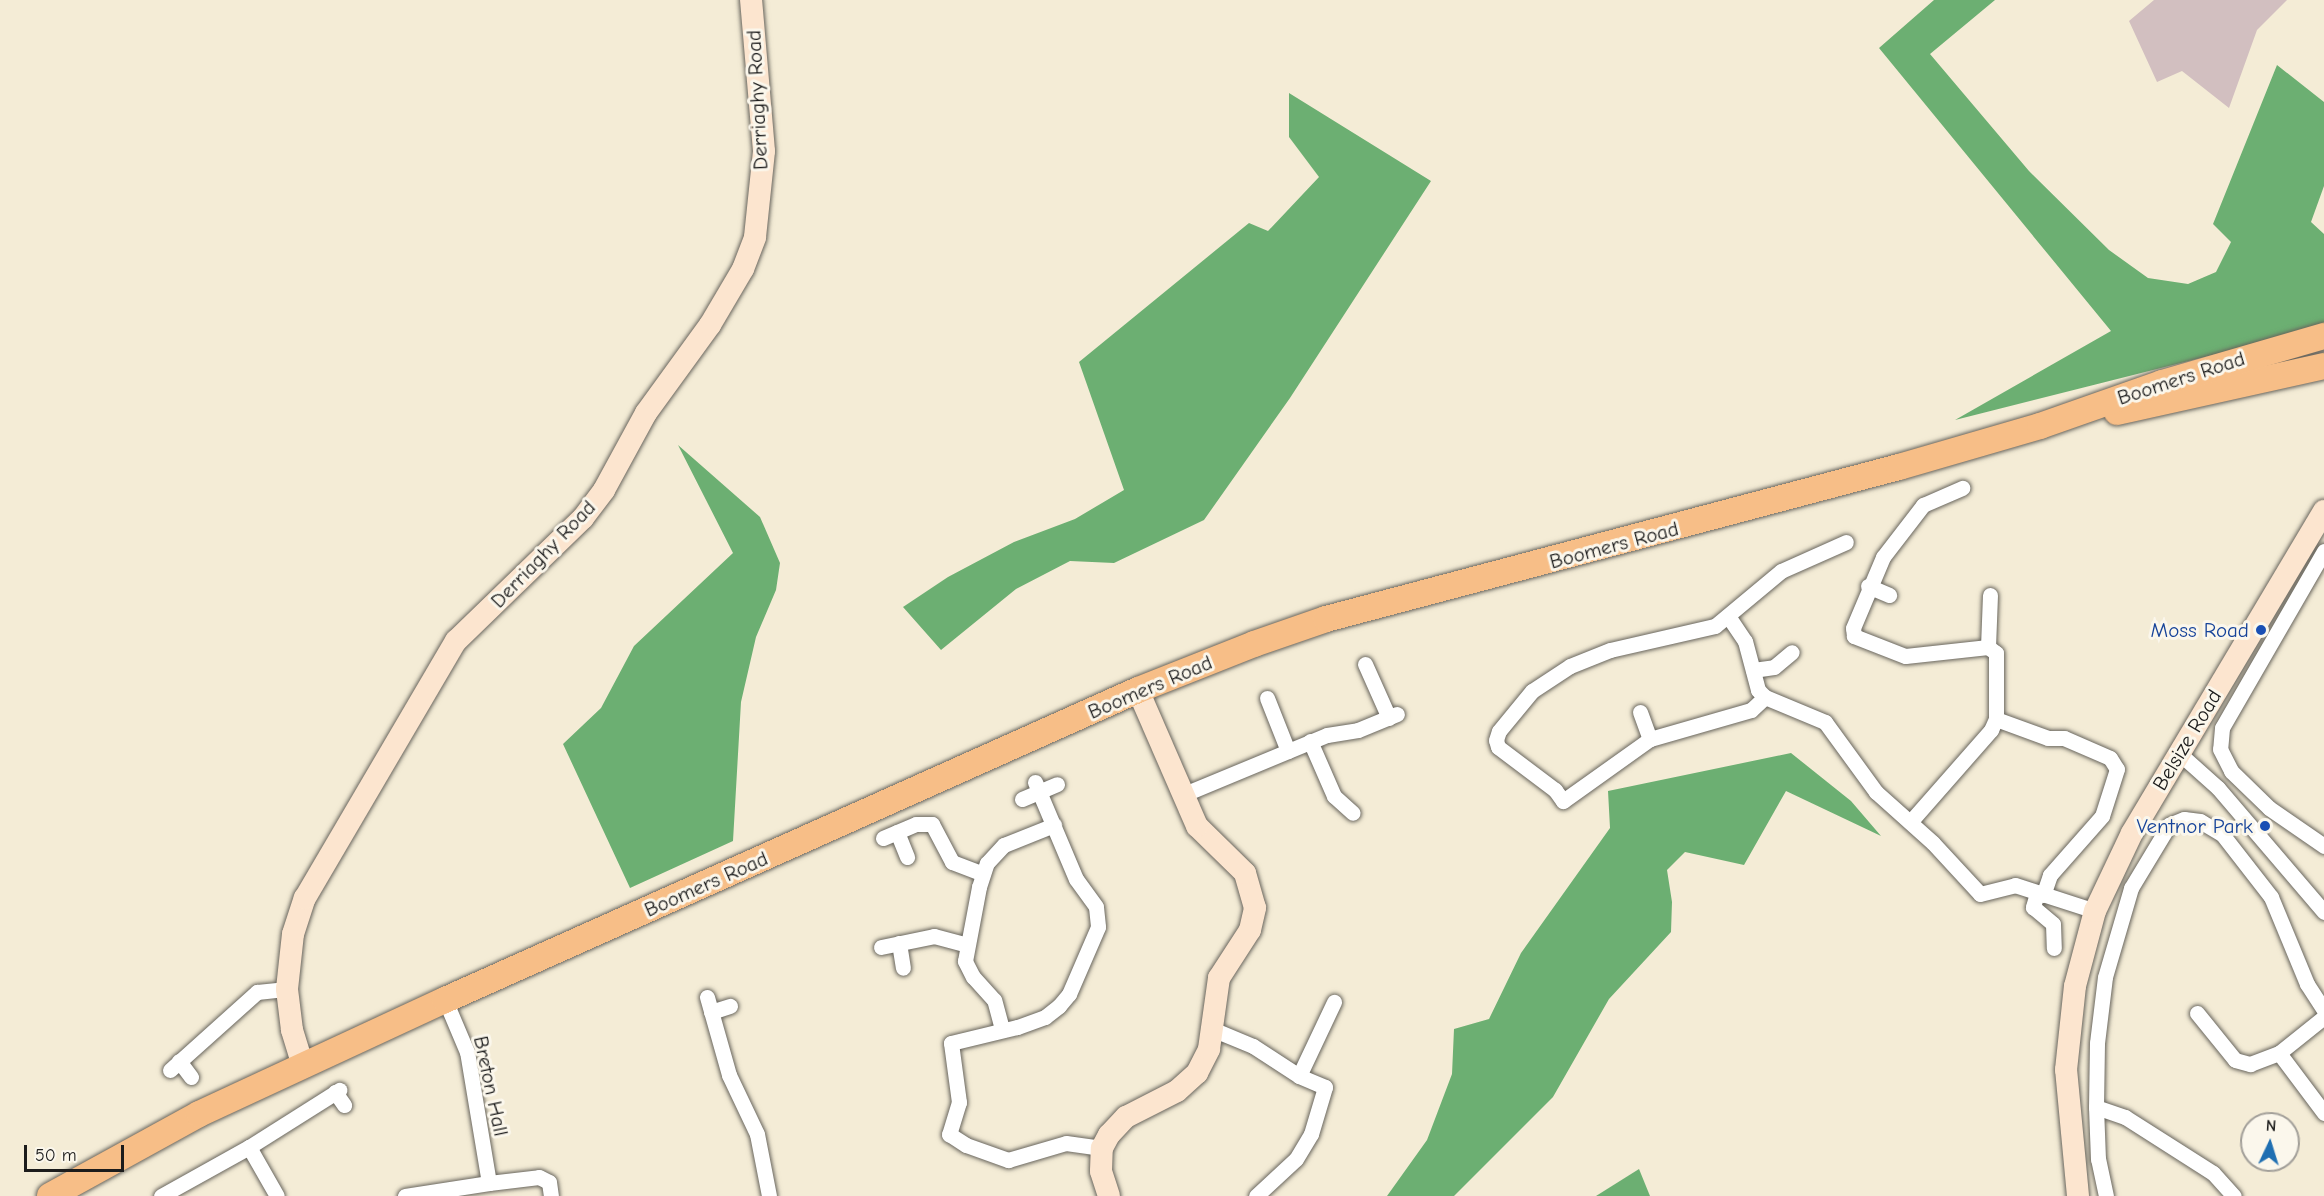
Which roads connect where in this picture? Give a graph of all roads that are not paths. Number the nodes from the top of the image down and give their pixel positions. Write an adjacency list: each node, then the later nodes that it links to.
1 (751, 0): 46 (street, Derriaghy Road)
2 (2324, 336): 5 (main road, Boomers Road)
3 (2324, 351): 5 (main road)
4 (2324, 366): 6 (main road, Boomers Road)
5 (2213, 368): 6 (main road, Boomers Road)
6 (2040, 426): 19 (main road, Boomers Road)
7 (1962, 489): 11 (street)
8 (2324, 511): 27 (street, Belsize Road)
9 (1846, 542): 14 (street)
10 (2324, 550): 35 (street)
11 (1868, 586): 13 (street); 15 (street)
12 (1990, 594): 15 (street)
13 (1889, 595)
14 (1728, 616): 18 (street); 24 (street)
15 (1988, 647): 23 (street)
16 (1792, 652): 18 (street)
17 (1365, 664): 25 (street)
18 (1752, 670): 21 (street)
19 (1138, 690): 30 (street); 47 (main road, Boomers Road)
20 (1267, 698): 26 (street)
21 (1765, 698): 24 (street); 33 (street)
22 (1640, 711): 24 (street)
23 (1996, 719): 33 (street); 38 (street)
24 (1650, 739)
25 (1310, 741): 26 (street); 32 (street)
26 (1288, 751): 30 (street)
27 (2180, 754): 39 (street, Belsize Road); 40 (street)
28 (1057, 784): 29 (street)
29 (1037, 787): 31 (street); 34 (street)
30 (1182, 795): 54 (street)
31 (1022, 799)
32 (1353, 813)
33 (1911, 821): 38 (street)
34 (1054, 825): 37 (street); 53 (street)
35 (2324, 846)
36 (907, 857): 37 (street)
37 (983, 874): 42 (street)
38 (2040, 894): 39 (street); 44 (street)
39 (2095, 912): 73 (street, Belsize Road)
40 (2324, 912)
41 (899, 943): 42 (street); 43 (street); 45 (street)
42 (967, 945): 53 (street)
43 (881, 947)
44 (2054, 948)
45 (903, 968)
46 (287, 989): 56 (street, Derriaghy Road); 58 (street)
47 (445, 1000): 56 (main road, Boomers Road); 64 (street, Breton Hall)
48 (1334, 1002): 57 (street)
49 (730, 1006): 70 (street)
50 (2324, 1010): 60 (street)
51 (2197, 1013): 55 (street)
52 (2324, 1017): 55 (street)
53 (1002, 1029): 63 (street)
54 (1212, 1029): 57 (street); 63 (street)
55 (2279, 1053): 61 (street)
56 (303, 1066): 65 (main road)
57 (1299, 1076): 72 (street)
58 (192, 1077)
59 (339, 1096): 62 (street)
60 (2096, 1107): 74 (street); 75 (street)
61 (2324, 1113)
62 (249, 1148): 66 (street); 67 (street)
63 (1102, 1148): 71 (street)
64 (489, 1183): 68 (street); 69 (street)
65 (50, 1196)
66 (161, 1196)
67 (277, 1196)
68 (405, 1196)
69 (551, 1196)
70 (769, 1196)
71 (1109, 1196)
72 (1256, 1196)
73 (2078, 1196)
74 (2106, 1196)
75 (2234, 1196)

